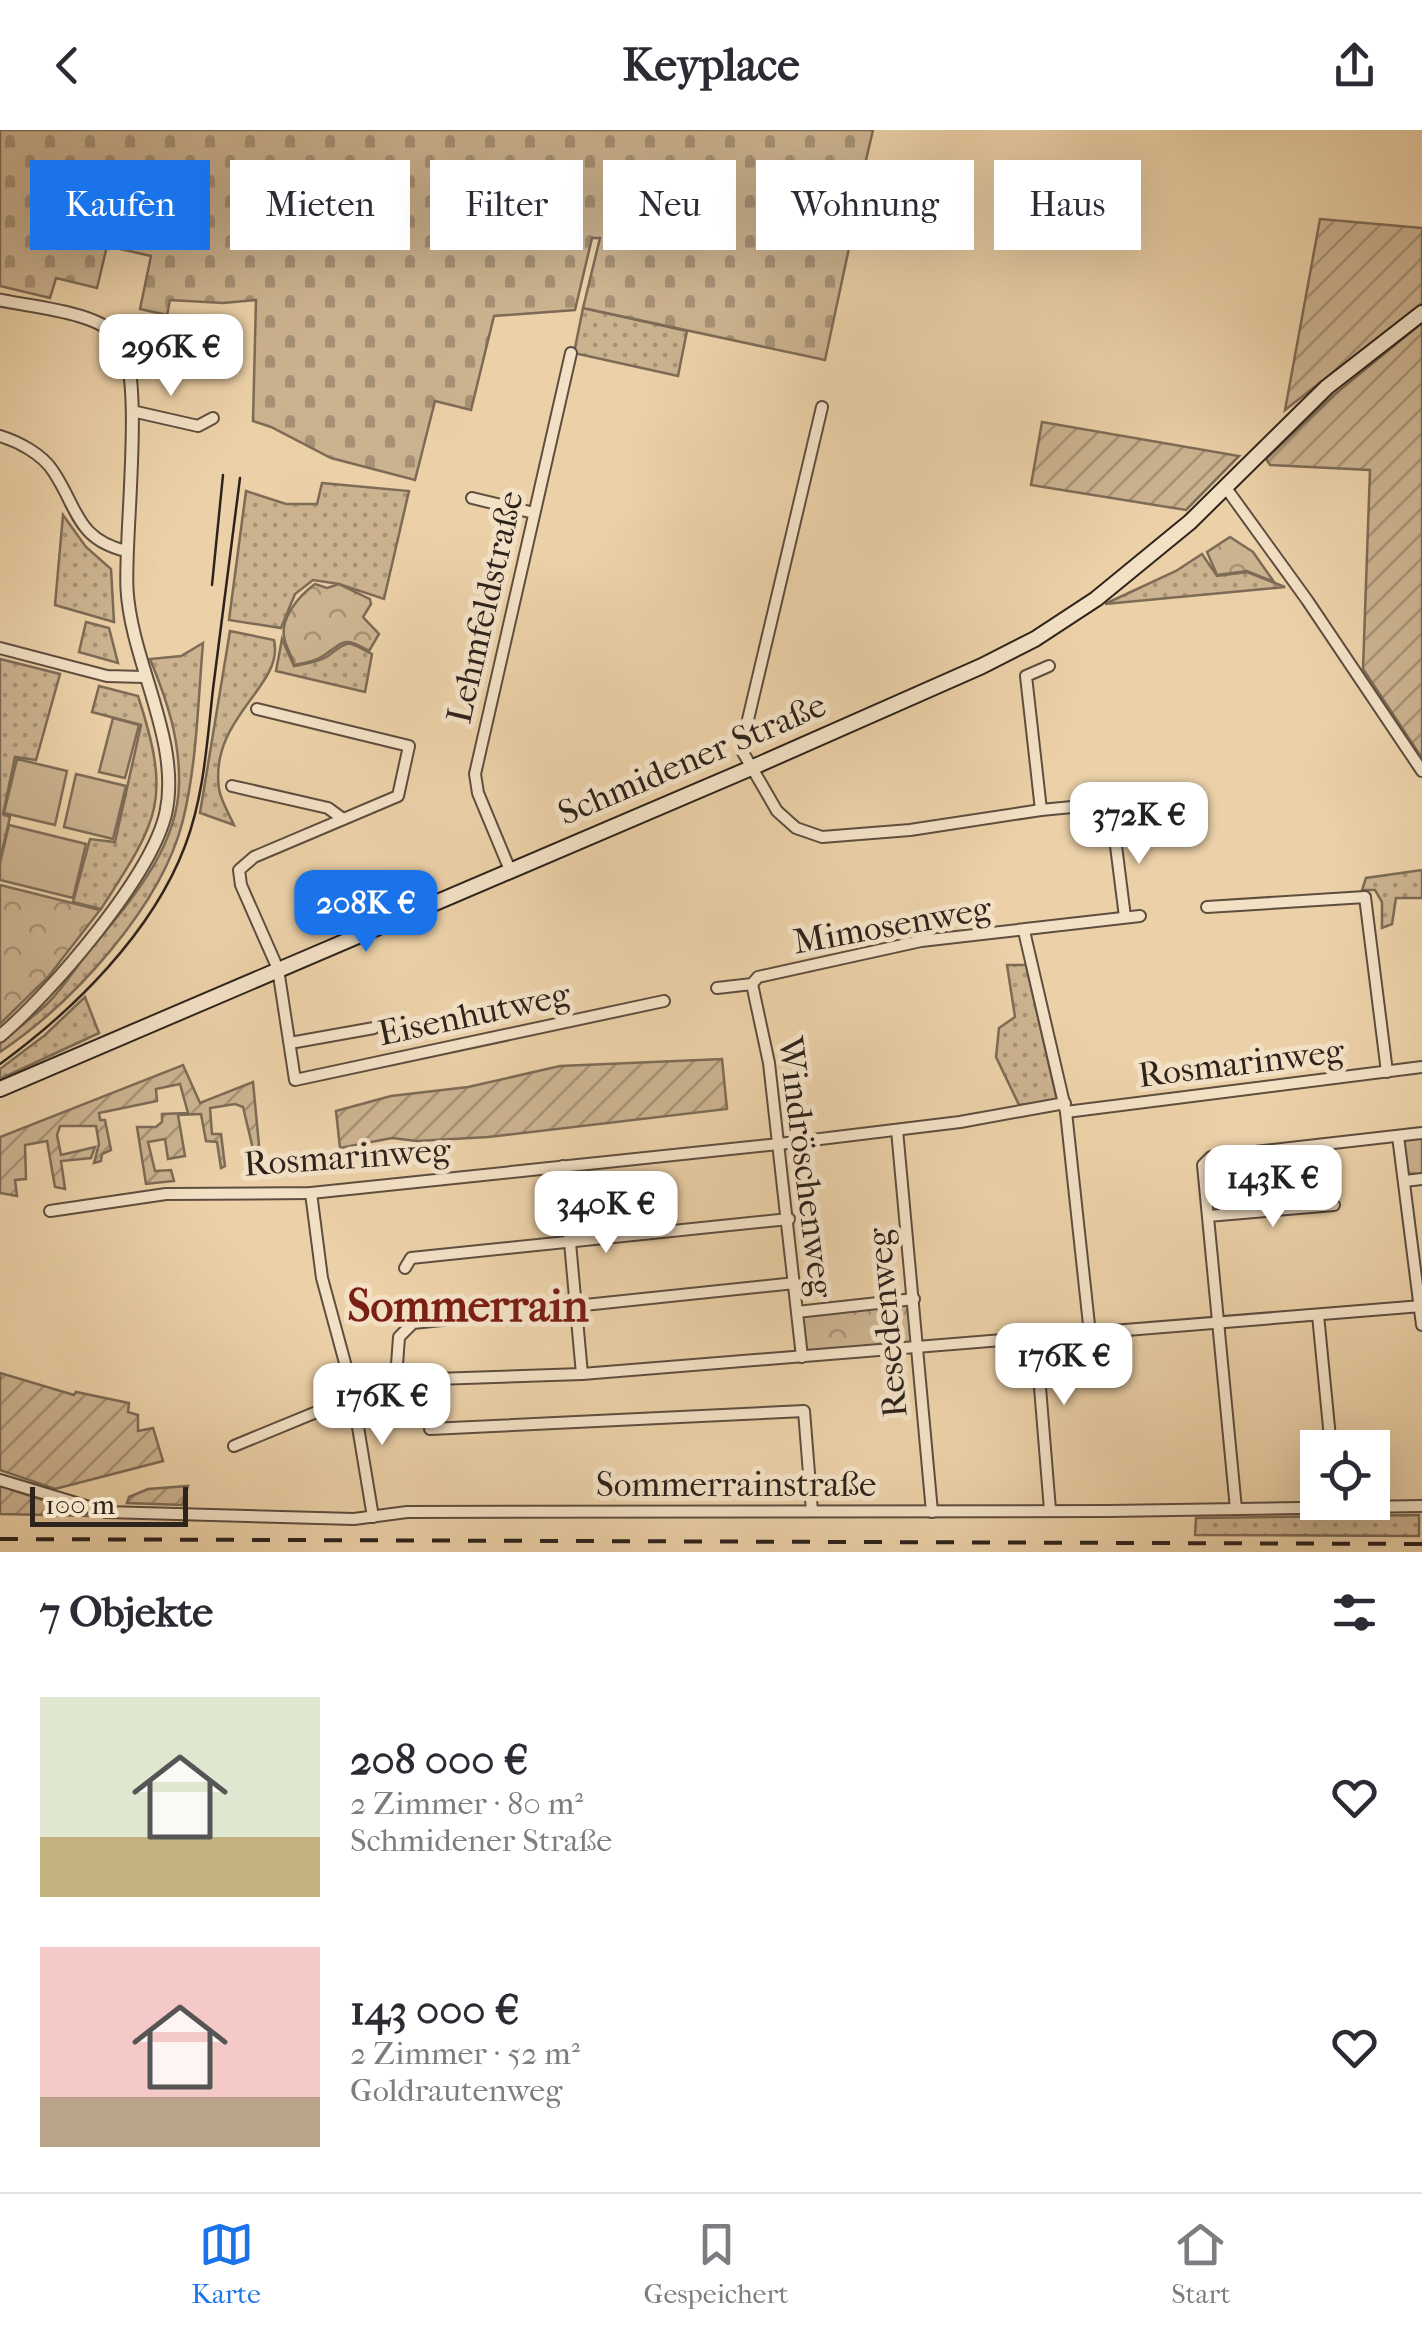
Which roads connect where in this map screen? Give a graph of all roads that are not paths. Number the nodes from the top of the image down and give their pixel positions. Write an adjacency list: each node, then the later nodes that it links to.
1 (0, 300): 5 (street)
2 (1422, 313): 8 (main road, Schmidener Straße)
3 (570, 353): 10 (street, Lehmfeldstraße)
4 (822, 407): 16 (street)
5 (132, 411): 6 (street); 11 (street)
6 (213, 418)
7 (0, 436): 11 (street)
8 (1226, 488): 17 (main road, Schmidener Straße); 18 (street)
9 (472, 498): 10 (street)
10 (534, 513): 25 (street, Lehmfeldstraße)
11 (126, 551): 14 (street)
12 (0, 648): 14 (street)
13 (1049, 666): 22 (street)
14 (144, 677): 35 (street)
15 (257, 709): 23 (street)
16 (741, 749): 17 (street); 19 (street)
17 (751, 768): 19 (main road, Schmidener Straße); 22 (street)
18 (1422, 771)
19 (722, 780): 25 (main road, Schmidener Straße)
20 (232, 786): 23 (street)
21 (1124, 802): 22 (street)
22 (1041, 810)
23 (343, 819): 30 (street)
24 (1114, 822): 27 (street)
25 (510, 870): 30 (main road, Schmidener Straße)
26 (1207, 907): 38 (street)
27 (1125, 916): 28 (street, Mimosenweg); 29 (street, Mimosenweg)
28 (1140, 916)
29 (1024, 931): 31 (street, Mimosenweg); 40 (street)
30 (278, 969): 36 (street); 39 (main road, Schmidener Straße)
31 (752, 984): 32 (street, Mimosenweg); 44 (street, Windröschenweg)
32 (717, 988)
33 (664, 1001): 36 (street, Eisenhutweg)
34 (374, 1028): 36 (street)
35 (0, 1036)
36 (290, 1043)
37 (1422, 1067): 38 (street, Rosmarinweg)
38 (1387, 1072): 40 (street, Rosmarinweg)
39 (0, 1089)
40 (1065, 1107): 41 (street, Rosmarinweg); 63 (street)
41 (897, 1130): 44 (street, Rosmarinweg); 56 (street, Resedenweg)
42 (1422, 1134): 43 (street)
43 (1398, 1136): 47 (street); 51 (street)
44 (779, 1144): 45 (street, Rosmarinweg); 52 (street, Windröschenweg)
45 (563, 1166): 48 (street, Rosmarinweg); 53 (street)
46 (1422, 1179): 47 (street)
47 (1406, 1181): 58 (street)
48 (311, 1193): 50 (street, Rosmarinweg); 69 (street)
49 (1334, 1205): 51 (street)
50 (50, 1211)
51 (1208, 1216): 61 (street)
52 (789, 1219): 53 (street); 55 (street, Windröschenweg)
53 (568, 1240): 54 (street); 57 (street)
54 (404, 1268)
55 (795, 1283): 57 (street); 59 (street, Windröschenweg)
56 (914, 1299): 59 (street); 65 (street, Resedenweg)
57 (574, 1306): 67 (street); 68 (street)
58 (1421, 1306): 60 (street); 62 (street)
59 (797, 1312): 66 (street, Windröschenweg)
60 (1318, 1315): 61 (street); 71 (street)
61 (1220, 1324): 63 (street); 77 (street)
62 (1422, 1325)
63 (1090, 1334): 64 (street)
64 (1036, 1338): 65 (street); 78 (street)
65 (916, 1346): 66 (street); 80 (street, Resedenweg)
66 (802, 1358): 67 (street)
67 (582, 1374): 68 (street)
68 (396, 1378): 69 (street)
69 (351, 1386): 72 (street); 81 (street)
70 (430, 1429): 79 (street)
71 (1330, 1430)
72 (234, 1446)
73 (0, 1480): 81 (street, Sommerrainstraße)
74 (1390, 1505): 76 (street, Sommerrainstraße)
75 (1300, 1506): 77 (street, Sommerrainstraße)
76 (1422, 1506)
77 (1236, 1509): 78 (street, Sommerrainstraße)
78 (1050, 1510): 80 (street, Sommerrainstraße)
79 (812, 1512): 80 (street, Sommerrainstraße); 81 (street, Sommerrainstraße)
80 (932, 1512)
81 (373, 1517)

